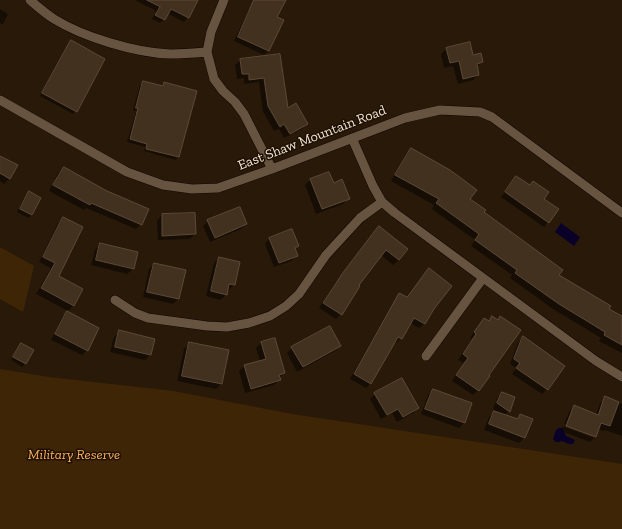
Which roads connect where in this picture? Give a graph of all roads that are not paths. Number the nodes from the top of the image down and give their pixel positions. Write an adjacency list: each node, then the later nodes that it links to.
1 (30, 0): 3 (street)
2 (224, 0): 3 (street)
3 (207, 52): 6 (street)
4 (0, 100): 6 (street, East Shaw Mountain Road)
5 (352, 138): 6 (street, East Shaw Mountain Road); 7 (street); 8 (street, East Shaw Mountain Road)
6 (272, 169)
7 (382, 202): 9 (street); 10 (street)
8 (622, 213)
9 (483, 278): 11 (street); 12 (street)
10 (115, 300)
11 (426, 356)
12 (622, 377)

